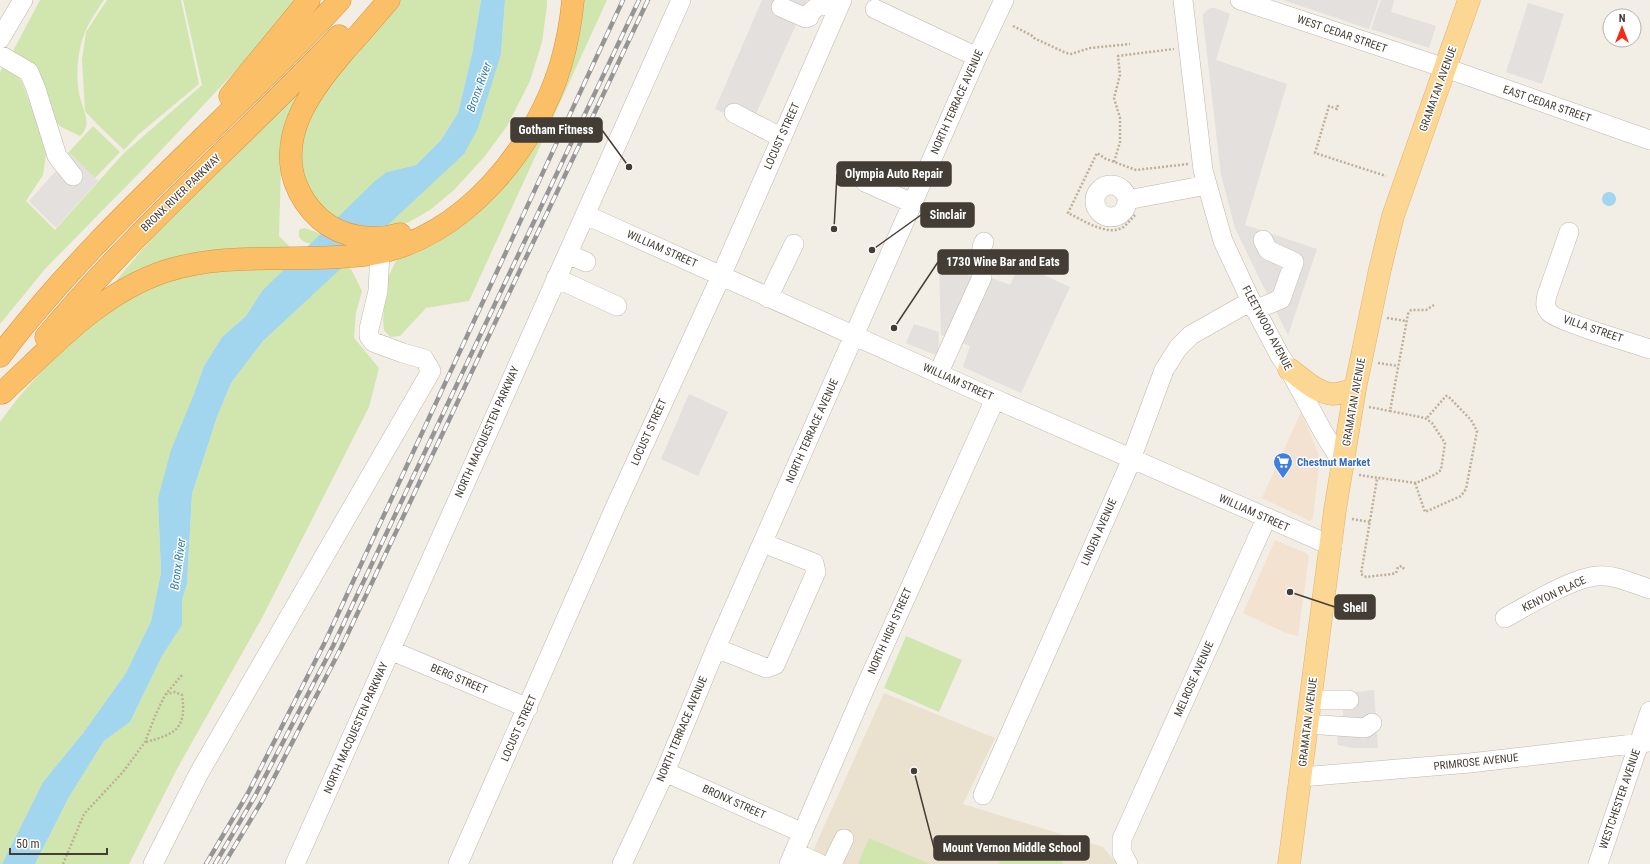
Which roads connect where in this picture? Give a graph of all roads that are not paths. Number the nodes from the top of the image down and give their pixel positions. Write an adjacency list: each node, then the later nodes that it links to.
1 (22, 0): 16 (street)
2 (309, 0): 23 (highway)
3 (340, 0): 23 (highway)
4 (372, 0): 48 (highway, BRONX RIVER PARKWAY)
5 (389, 0): 6 (highway)
6 (558, 0)
7 (573, 0): 34 (highway)
8 (681, 0): 29 (street, NORTH MACQUESTEN PARKWAY)
9 (1004, 0): 18 (street, NORTH TERRACE AVENUE)
10 (1183, 0): 26 (street, FLEETWOOD AVENUE)
11 (1240, 0): 19 (street, WEST CEDAR STREET)
12 (1469, 0): 19 (main road, GRAMATAN AVENUE)
13 (840, 4): 14 (street); 21 (street, LOCUST STREET)
14 (781, 7)
15 (874, 9): 18 (street)
16 (0, 39)
17 (0, 55): 24 (street)
18 (977, 57): 28 (street, NORTH TERRACE AVENUE)
19 (1445, 68): 22 (street, EAST CEDAR STREET); 47 (main road, GRAMATAN AVENUE)
20 (734, 113): 21 (street)
21 (782, 138): 37 (street, LOCUST STREET)
22 (1650, 140)
23 (177, 163): 44 (highway)
24 (73, 176)
25 (865, 182): 28 (street)
26 (1207, 185): 27 (street); 40 (street, FLEETWOOD AVENUE)
27 (1127, 200)
28 (912, 203): 42 (street, NORTH TERRACE AVENUE)
29 (586, 215): 35 (street, NORTH MACQUESTEN PARKWAY); 37 (street, WILLIAM STREET)
30 (1569, 232): 43 (street, VILLA STREET)
31 (1263, 240): 40 (street, LINDEN AVENUE)
32 (984, 242): 46 (street)
33 (794, 244): 39 (street)
34 (380, 252): 48 (highway); 72 (street)
35 (568, 254): 36 (street); 38 (street, NORTH MACQUESTEN PARKWAY)
36 (586, 262)
37 (721, 276): 39 (street, WILLIAM STREET); 61 (street, LOCUST STREET)
38 (556, 278): 41 (street); 58 (street, NORTH MACQUESTEN PARKWAY)
39 (768, 298): 42 (street, WILLIAM STREET)
40 (1253, 305): 45 (street, FLEETWOOD AVENUE); 50 (street, LINDEN AVENUE)
41 (617, 306)
42 (854, 336): 46 (street, WILLIAM STREET); 53 (street, NORTH TERRACE AVENUE)
43 (1650, 349)
44 (0, 356)
45 (1289, 369): 47 (main road); 51 (street, FLEETWOOD AVENUE)
46 (938, 374): 49 (street, WILLIAM STREET)
47 (1355, 389): 51 (main road, GRAMATAN AVENUE)
48 (1, 395)
49 (994, 399): 50 (street, WILLIAM STREET); 69 (street, NORTH HIGH STREET)
50 (1131, 459): 52 (street, WILLIAM STREET); 68 (street, LINDEN AVENUE)
51 (1351, 469): 54 (main road, GRAMATAN AVENUE)
52 (1266, 519): 54 (street, WILLIAM STREET); 78 (street, MELROSE AVENUE)
53 (763, 543): 57 (street, NORTH TERRACE AVENUE); 57 (street)
54 (1332, 546): 59 (main road, GRAMATAN AVENUE)
55 (1650, 589): 56 (street, KENYON PLACE)
56 (1505, 618)
57 (716, 648): 66 (street, NORTH TERRACE AVENUE)
58 (390, 650): 61 (street, BERG STREET); 73 (street, NORTH MACQUESTEN PARKWAY)
59 (1310, 700): 60 (street); 64 (main road, GRAMATAN AVENUE)
60 (1349, 700)
61 (528, 708): 74 (street, LOCUST STREET)
62 (1650, 711): 65 (street, WESTCHESTER AVENUE)
63 (1372, 723): 64 (street)
64 (1307, 724): 67 (main road, GRAMATAN AVENUE)
65 (1645, 743): 67 (street, PRIMROSE AVENUE); 80 (street, WESTCHESTER AVENUE)
66 (665, 772): 69 (street, BRONX STREET); 75 (street, NORTH TERRACE AVENUE)
67 (1301, 777): 79 (main road, GRAMATAN AVENUE)
68 (983, 794)
69 (803, 832): 71 (street, NORTH HIGH STREET)
70 (844, 839): 77 (street)
71 (791, 858): 76 (street)
72 (153, 864)
73 (295, 864)
74 (458, 864)
75 (622, 864)
76 (820, 864)
77 (832, 864)
78 (1128, 864)
79 (1289, 864)
80 (1598, 864)

